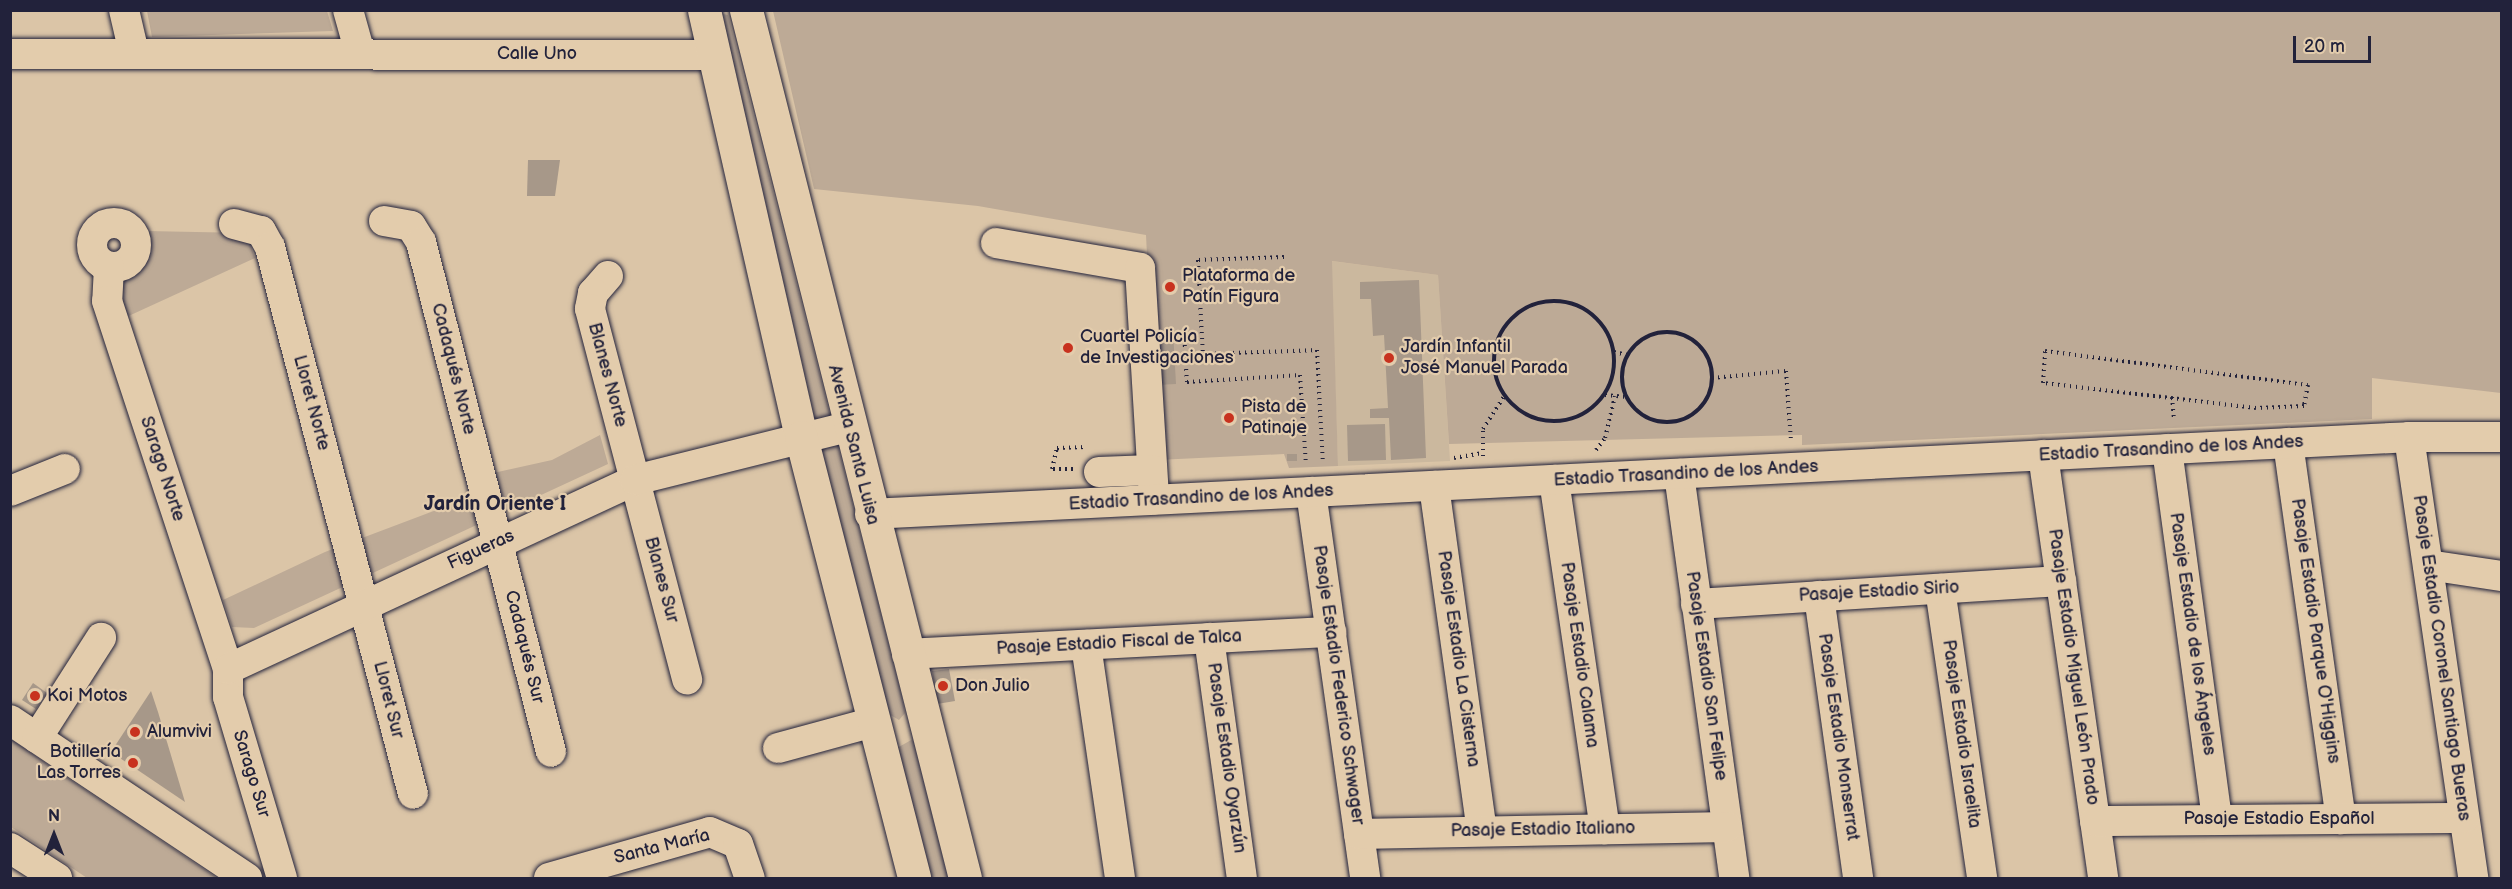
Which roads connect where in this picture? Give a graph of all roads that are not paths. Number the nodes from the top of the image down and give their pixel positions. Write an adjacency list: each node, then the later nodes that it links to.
1 (124, 10): 5 (street)
2 (348, 10): 6 (street)
3 (704, 10): 8 (main road)
4 (746, 10): 14 (main road, Avenida Santa Luisa)
5 (134, 53): 6 (street, Calle Uno); 7 (street, Calle Uno)
6 (360, 53): 8 (street, Calle Uno)
7 (10, 54)
8 (714, 55): 17 (main road)
9 (384, 221): 32 (street, Cadaqués Norte)
10 (234, 224): 39 (street, Lloret Norte)
11 (996, 243): 23 (street)
12 (109, 267): 45 (street, Sarago Norte)
13 (608, 276): 25 (street, Blanes Norte)
14 (848, 427): 17 (street, Figueras); 31 (main road, Avenida Santa Luisa)
15 (2409, 437): 16 (street, Estadio Trasandino de los Andes); 18 (street, Estadio Trasandino de los Andes); 33 (street, Pasaje Estadio Coronel Santiago Bueras)
16 (2502, 437)
17 (801, 438): 25 (street, Figueras); 48 (main road)
18 (2288, 443): 19 (street, Estadio Trasandino de los Andes); 55 (street, Pasaje Estadio Parque O'Higgins)
19 (2167, 449): 20 (street, Estadio Trasandino de los Andes); 56 (street, Pasaje Estadio de los Ángeles)
20 (2043, 455): 24 (street, Estadio Trasandino de los Andes); 35 (street, Pasaje Estadio Miguel León Prado)
21 (1087, 463): 23 (street)
22 (64, 470): 29 (street)
23 (1152, 470): 30 (street)
24 (1679, 474): 26 (street, Estadio Trasandino de los Andes); 38 (street, Pasaje Estadio San Felipe)
25 (635, 480): 32 (street, Figueras); 46 (street, Blanes Sur)
26 (1554, 480): 28 (street, Estadio Trasandino de los Andes); 59 (street, Pasaje Estadio Calama)
27 (1314, 484): 28 (street, Estadio Trasandino de los Andes); 30 (street, Estadio Trasandino de los Andes); 40 (street, Pasaje Estadio Federico Schwager)
28 (1434, 486): 60 (street, Pasaje Estadio La Cisterna)
29 (10, 491)
30 (1154, 500): 31 (street, Estadio Trasandino de los Andes)
31 (870, 514): 44 (main road, Avenida Santa Luisa)
32 (498, 542): 39 (street, Figueras); 52 (street, Cadaqués Sur)
33 (2428, 565): 34 (street); 54 (street, Pasaje Estadio Coronel Santiago Bueras)
34 (2502, 576)
35 (2061, 581): 36 (street, Pasaje Estadio Sirio); 57 (street, Pasaje Estadio Miguel León Prado)
36 (1940, 589): 37 (street, Pasaje Estadio Sirio); 75 (street, Pasaje Estadio Israelita)
37 (1819, 596): 38 (street, Pasaje Estadio Sirio); 74 (street, Pasaje Estadio Monserrat)
38 (1696, 604): 58 (street, Pasaje Estadio San Felipe)
39 (364, 606): 45 (street, Figueras); 53 (street, Lloret Sur)
40 (1331, 632): 42 (street, Pasaje Estadio Fiscal de Talca); 61 (street, Pasaje Estadio Federico Schwager)
41 (101, 638): 50 (street)
42 (1209, 638): 43 (street, Pasaje Estadio Fiscal de Talca); 71 (street, Pasaje Estadio Oyarzún)
43 (1086, 645): 44 (street, Pasaje Estadio Fiscal de Talca); 70 (street)
44 (907, 654): 47 (main road, Avenida Santa Luisa)
45 (228, 669): 65 (street, Sarago Sur)
46 (687, 680)
47 (916, 691): 48 (main road); 69 (main road, Avenida Santa Luisa)
48 (871, 713): 51 (street); 68 (main road)
49 (10, 720): 50 (street)
50 (37, 738): 64 (street)
51 (778, 748)
52 (551, 752)
53 (412, 794)
54 (2464, 818): 55 (street, Pasaje Estadio Español); 77 (street, Pasaje Estadio Coronel Santiago Bueras)
55 (2341, 819): 56 (street, Pasaje Estadio Español)
56 (2217, 820): 57 (street, Pasaje Estadio Español)
57 (2095, 821): 76 (street, Pasaje Estadio Miguel León Prado)
58 (1727, 827): 59 (street, Pasaje Estadio Italiano); 73 (street, Pasaje Estadio San Felipe)
59 (1605, 829): 60 (street, Pasaje Estadio Italiano)
60 (1482, 831): 61 (street, Pasaje Estadio Italiano)
61 (1359, 834): 72 (street, Pasaje Estadio Federico Schwager)
62 (10, 848): 63 (street)
63 (57, 879)
64 (247, 879)
65 (282, 879)
66 (549, 879): 67 (street, Santa María)
67 (750, 879)
68 (914, 879)
69 (965, 879)
70 (1120, 879)
71 (1242, 879)
72 (1365, 879)
73 (1734, 879)
74 (1858, 879)
75 (1982, 879)
76 (2103, 879)
77 (2472, 879)

